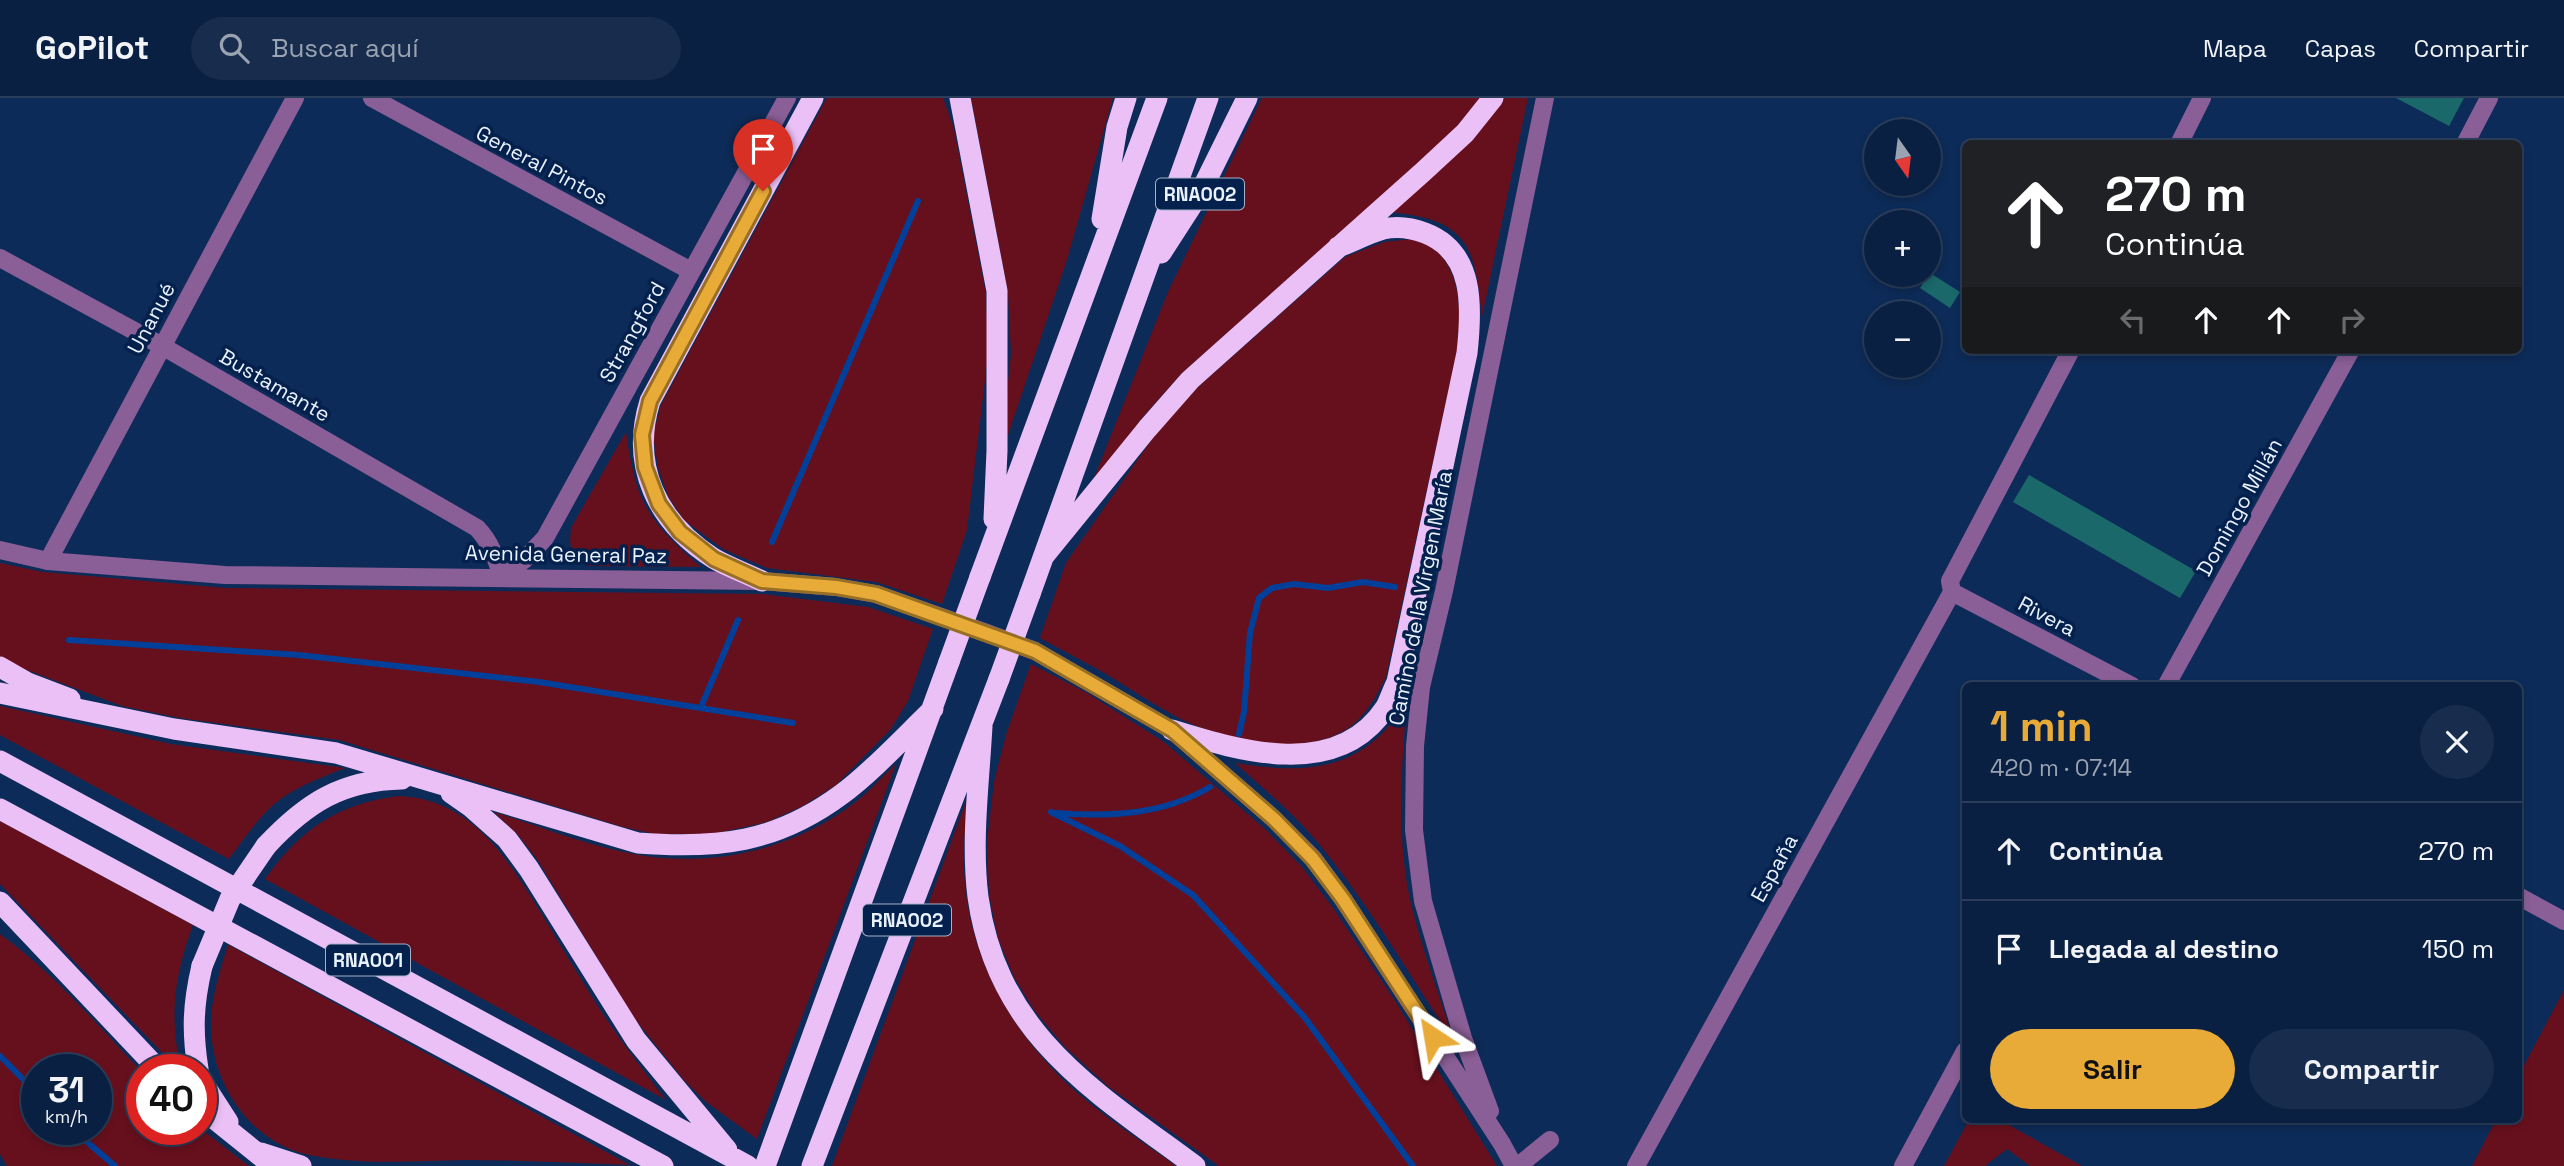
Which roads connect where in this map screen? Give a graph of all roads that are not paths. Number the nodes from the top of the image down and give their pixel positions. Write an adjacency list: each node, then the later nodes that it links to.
1 (295, 98): 21 (street, Unanué)
2 (372, 98): 19 (street, General Pintos)
3 (787, 98): 19 (street, Strangford)
4 (813, 98): 25 (highway)
5 (960, 98): 26 (highway)
6 (1126, 98): 18 (highway, RNA002)
7 (1157, 98): 18 (highway, RNA002)
8 (1208, 98): 20 (highway, RNA002)
9 (1247, 98): 20 (highway, RNA002)
10 (1493, 98): 16 (highway)
11 (1545, 98): 39 (street, Camino de la Virgen María)
12 (2202, 98): 14 (street)
13 (2490, 98): 15 (street)
14 (2181, 140)
15 (2467, 140)
16 (1338, 247): 28 (highway); 37 (highway)
17 (0, 258): 21 (street, Bustamante)
18 (1094, 266): 26 (highway, RNA002)
19 (691, 271): 24 (street, Strangford)
20 (1141, 284): 28 (highway, RNA002)
21 (162, 345): 29 (street, Unanué); 30 (street, Bustamante)
22 (2069, 354): 32 (street, España)
23 (2349, 354): 35 (street, Domingo Millán)
24 (619, 403): 25 (street); 30 (street, Strangford)
25 (645, 418): 31 (highway)
26 (993, 538): 38 (highway, RNA002, bridge)
27 (0, 550): 29 (street, Avenida General Paz)
28 (1044, 556): 41 (highway, RNA002, bridge)
29 (48, 561): 30 (street, Avenida General Paz)
30 (502, 577): 31 (street, Avenida General Paz)
31 (762, 581): 42 (street, Avenida General Paz)
32 (1951, 586): 34 (street, Rivera); 67 (street, España)
33 (0, 667): 40 (highway)
34 (2125, 682)
35 (2168, 682)
36 (0, 693): 40 (highway)
37 (1389, 700): 39 (street); 42 (highway)
38 (933, 709): 44 (highway); 63 (highway, RNA002)
39 (1419, 710): 58 (street, Camino de la Virgen María)
40 (121, 719): 44 (highway)
41 (982, 726): 64 (highway, RNA002); 65 (highway)
42 (1172, 730): 58 (street, Avenida General Paz)
43 (0, 761): 59 (highway, RNA001)
44 (430, 781): 52 (highway, bridge); 59 (highway)
45 (0, 808): 62 (highway, RNA001)
46 (2522, 899): 49 (street)
47 (0, 902): 50 (highway)
48 (0, 914): 50 (highway)
49 (2564, 921)
50 (24, 929): 51 (highway)
51 (144, 1054)
52 (196, 1054)
53 (1962, 1057): 68 (street)
54 (217, 1103): 57 (highway)
55 (217, 1121): 57 (highway)
56 (1550, 1140): 66 (street)
57 (246, 1144): 60 (highway); 61 (highway)
58 (1502, 1144): 66 (street, Avenida General Paz)
59 (742, 1163)
60 (273, 1166)
61 (301, 1166)
62 (663, 1166)
63 (765, 1166)
64 (812, 1166)
65 (1195, 1166)
66 (1516, 1166)
67 (1636, 1166)
68 (1903, 1166)

